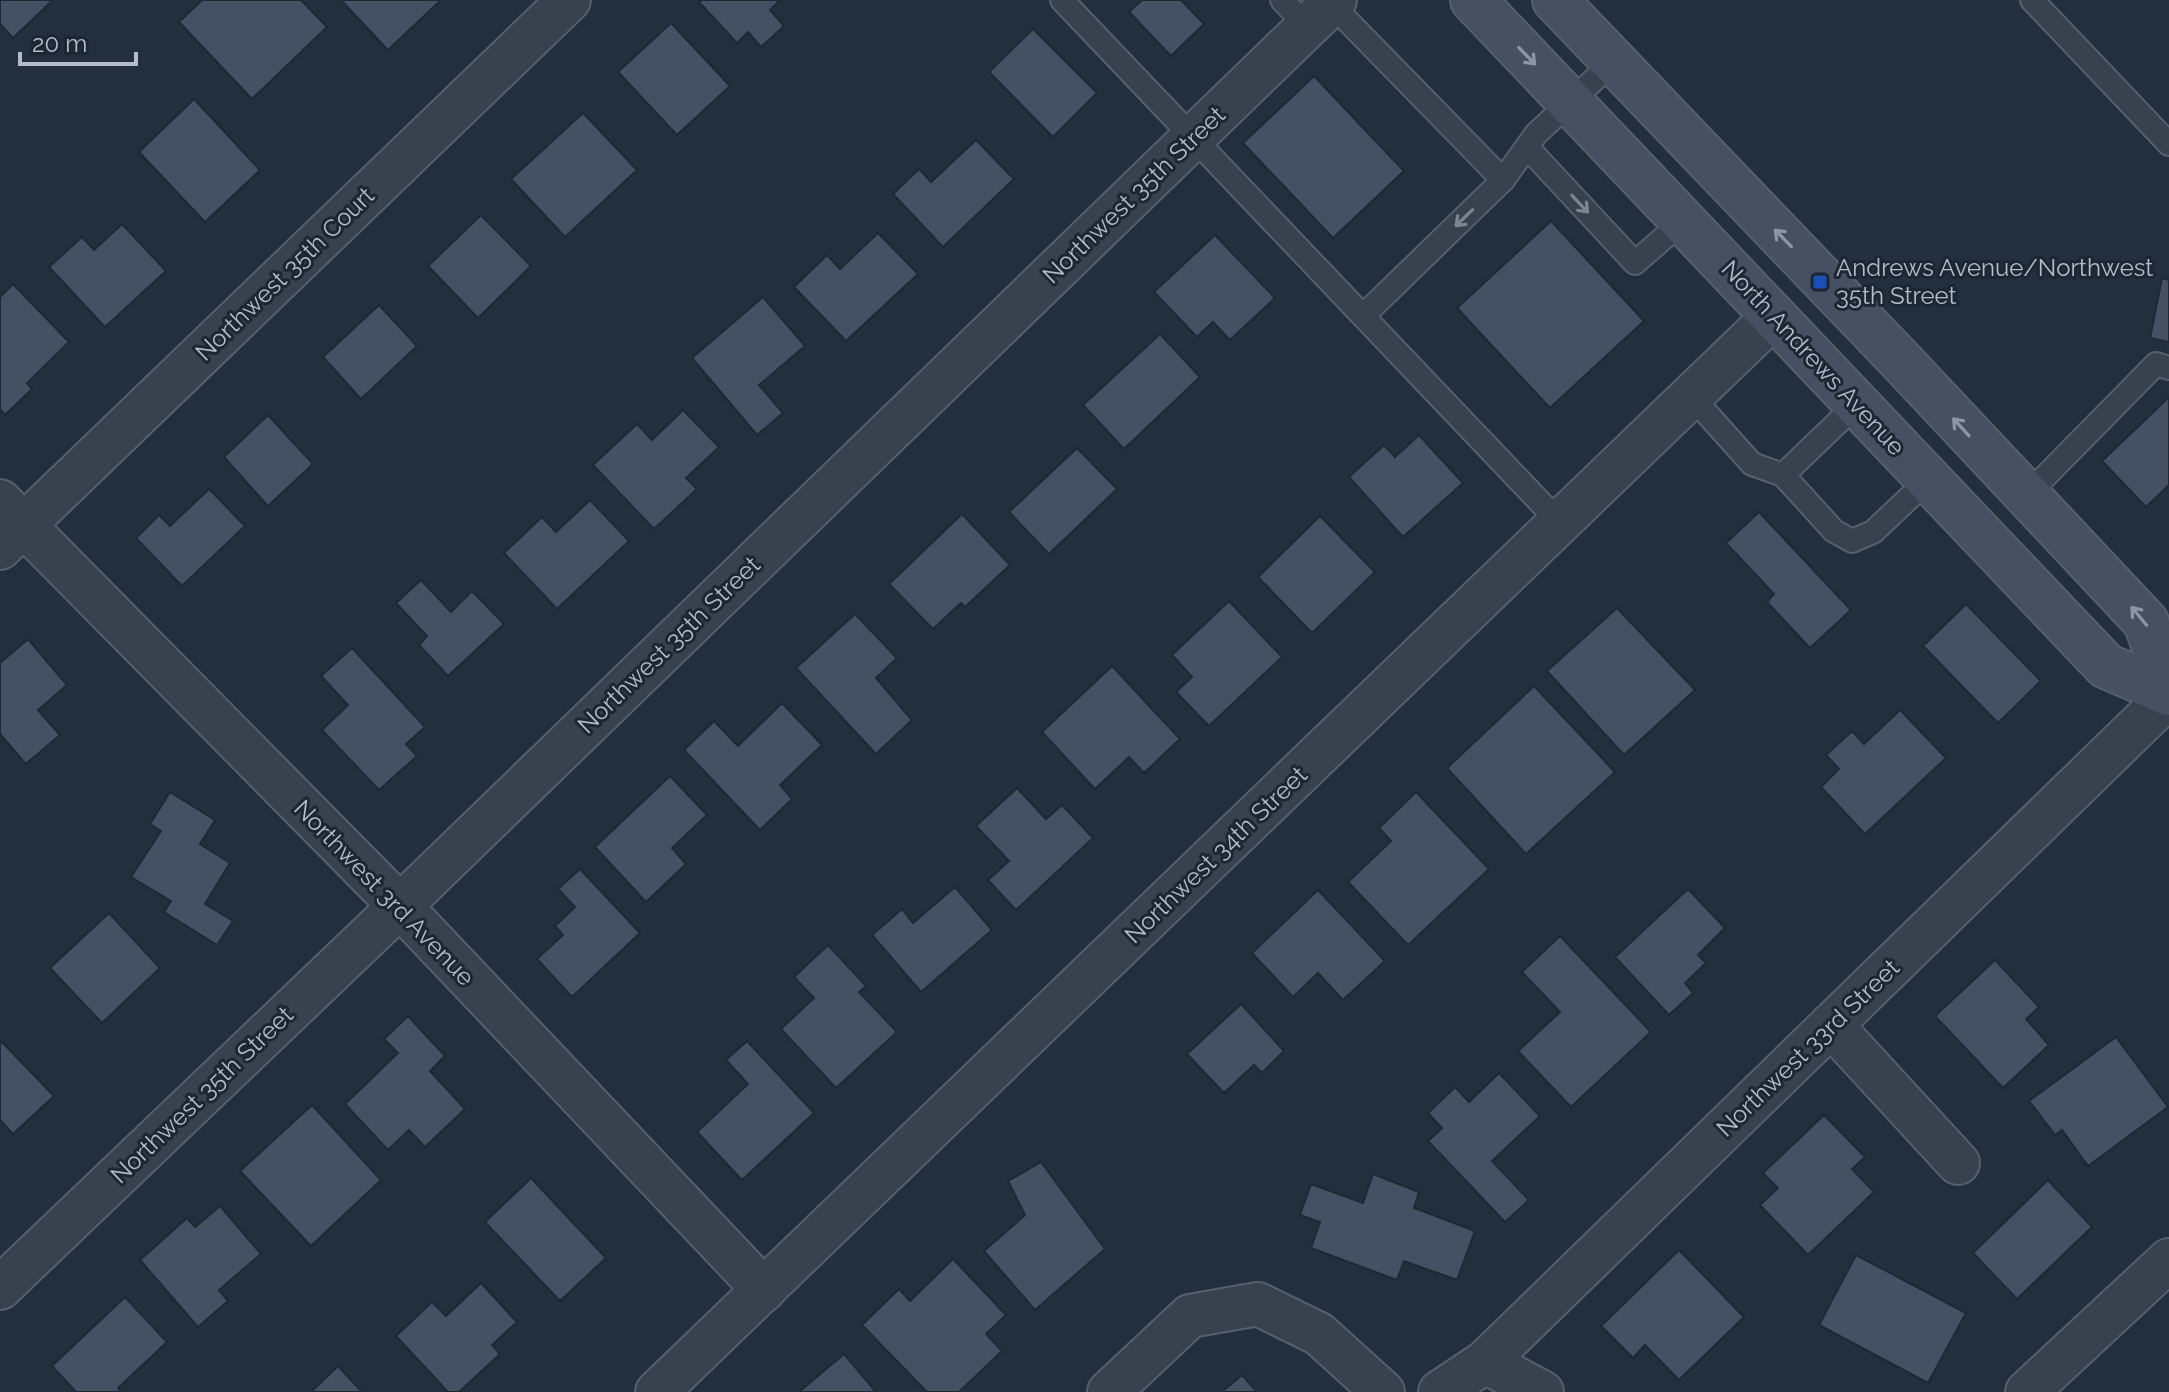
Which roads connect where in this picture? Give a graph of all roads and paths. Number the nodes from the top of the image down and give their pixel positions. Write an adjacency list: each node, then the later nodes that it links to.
1 (569, 0): 23 (street, Northwest 35th Court)
2 (1062, 0): 9 (lane)
3 (1473, 0): 8 (main road, North Andrews Avenue, one-way to 8)
4 (1555, 0): 7 (main road)
5 (2032, 0): 10 (lane)
6 (1314, 8): 9 (street, Northwest 35th Street); 12 (lane)
7 (1614, 61): 8 (lane); 21 (main road, one-way to 7)
8 (1571, 102): 11 (lane); 13 (main road, North Andrews Avenue)
9 (1194, 137): 14 (lane); 25 (street, Northwest 35th Street)
10 (2169, 144)
11 (1527, 147): 12 (lane); 13 (lane, one-way to 13)
12 (1503, 180): 14 (lane, one-way to 14)
13 (1683, 221): 15 (main road, North Andrews Avenue)
14 (1363, 316): 22 (lane)
15 (1774, 316): 17 (street, Northwest 34th Street); 18 (main road, North Andrews Avenue)
16 (2169, 368): 21 (lane)
17 (1692, 397): 19 (lane); 22 (street, Northwest 34th Street)
18 (1857, 404): 19 (lane); 20 (main road, North Andrews Avenue)
19 (1783, 475): 20 (lane)
20 (1928, 480): 24 (main road, North Andrews Avenue)
21 (2026, 496): 24 (main road, one-way to 21)
22 (1560, 523): 30 (street, Northwest 34th Street)
23 (8, 525): 25 (street, Northwest 3rd Avenue)
24 (2169, 692): 26 (street, Northwest 33rd Street)
25 (400, 906): 29 (street, Northwest 35th Street); 30 (street, Northwest 3rd Avenue)
26 (1831, 1025): 27 (street); 31 (street, Northwest 33rd Street)
27 (1958, 1163)
28 (2169, 1260): 37 (street)
29 (0, 1288)
30 (764, 1290): 32 (street, Northwest 34th Street)
31 (1485, 1362): 35 (street, Northwest 33rd Street); 36 (street)
32 (657, 1392)
33 (1109, 1392): 34 (street)
34 (1383, 1392)
35 (1440, 1392)
36 (1542, 1392)
37 (2027, 1392)

